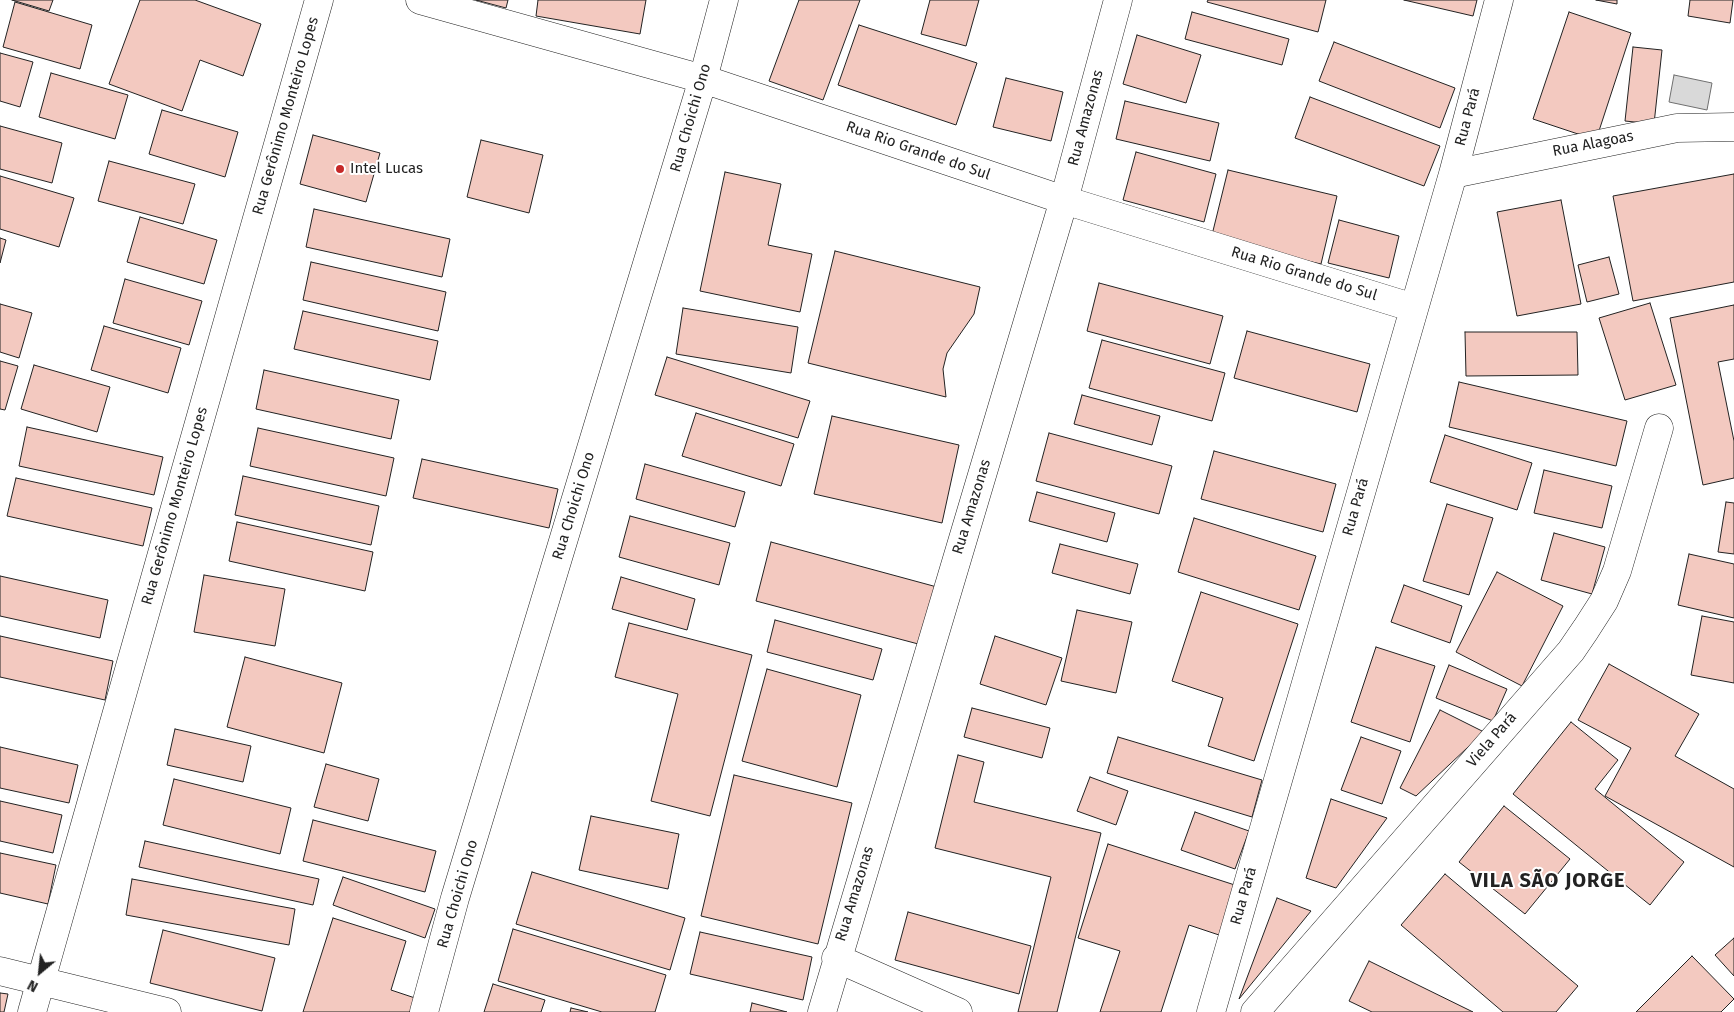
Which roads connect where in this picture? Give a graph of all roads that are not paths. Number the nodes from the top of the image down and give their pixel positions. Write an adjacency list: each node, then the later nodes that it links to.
1 (319, 0): 14 (street, Rua Gerônimo Monteiro Lopes)
2 (420, 0): 6 (street, Rua Rio Grande do Sul)
3 (724, 0): 6 (street, Rua Choichi Ono)
4 (1118, 0): 9 (street, Rua Amazonas)
5 (1498, 0): 8 (street, Rua Pará)
6 (703, 79): 9 (street, Rua Rio Grande do Sul); 17 (street, Rua Choichi Ono)
7 (1734, 127): 8 (street, Rua Alagoas)
8 (1453, 174): 10 (street, Rua Pará)
9 (1064, 200): 10 (street, Rua Rio Grande do Sul); 12 (street, Rua Amazonas)
10 (1414, 308): 20 (street, Rua Pará)
11 (1659, 428): 21 (street, Viela Pará)
12 (836, 958): 18 (street, Rua Amazonas); 19 (street)
13 (0, 971): 14 (street)
14 (40, 981): 15 (street, Rua Gerônimo Monteiro Lopes); 16 (street)
15 (32, 1012)
16 (167, 1012)
17 (424, 1012)
18 (822, 1012)
19 (958, 1012)
20 (1210, 1012)
21 (1255, 1012)

